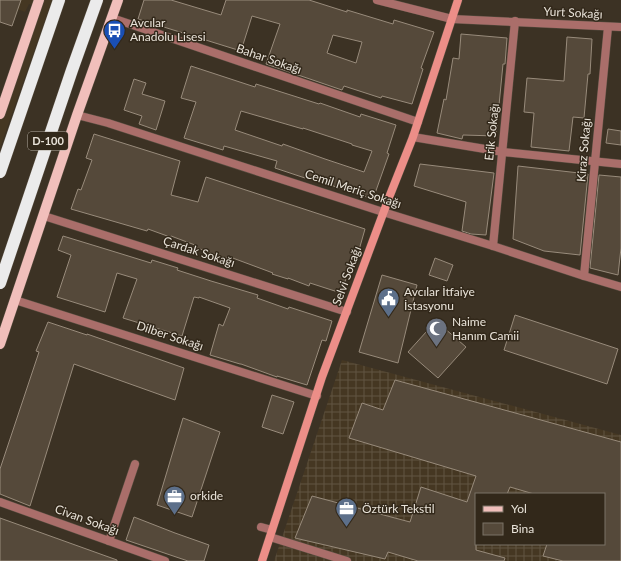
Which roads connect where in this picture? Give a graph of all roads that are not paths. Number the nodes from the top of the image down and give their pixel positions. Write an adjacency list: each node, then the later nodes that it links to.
1 (39, 0): 12 (main road)
2 (59, 0): 19 (highway, D-100)
3 (97, 0): 24 (highway, D-100)
4 (118, 0): 7 (main road)
5 (377, 0): 8 (street, Yurt Sokağı)
6 (458, 0): 8 (street, Selvi Sokağı)
7 (112, 18): 13 (main road); 14 (street, Bahar Sokağı)
8 (452, 19): 9 (street, Yurt Sokağı); 14 (street, Selvi Sokağı)
9 (515, 21): 10 (street, Yurt Sokağı); 16 (street, Erik Sokağı)
10 (608, 27): 11 (street, Yurt Sokağı); 17 (street, Kiraz Sokağı)
11 (621, 27)
12 (0, 114)
13 (77, 115): 20 (street, Cemil Meriç Sokağı); 21 (main road)
14 (418, 122): 15 (street, Selvi Sokağı)
15 (413, 137): 16 (street); 20 (street, Selvi Sokağı)
16 (503, 152): 17 (street); 22 (street, Erik Sokağı)
17 (595, 162): 18 (street); 23 (street, Kiraz Sokağı)
18 (621, 164)
19 (0, 172)
20 (384, 212): 22 (street, Cemil Meriç Sokağı); 27 (street, Selvi Sokağı)
21 (44, 216): 26 (main road); 27 (street, Çardak Sokağı)
22 (493, 246): 23 (street, Cemil Meriç Sokağı)
23 (584, 276): 25 (street, Cemil Meriç Sokağı)
24 (0, 283)
25 (621, 287)
26 (15, 300): 28 (main road); 29 (street, Dilber Sokağı)
27 (347, 312): 29 (street, Selvi Sokağı)
28 (0, 344)
29 (317, 396): 33 (street, Selvi Sokağı)
30 (135, 464): 34 (street)
31 (0, 502): 34 (street, Civan Sokağı)
32 (261, 527): 33 (street)
33 (271, 533): 36 (street, Selvi Sokağı); 37 (street)
34 (109, 541): 35 (street, Civan Sokağı)
35 (165, 561)
36 (262, 561)
37 (347, 561)

